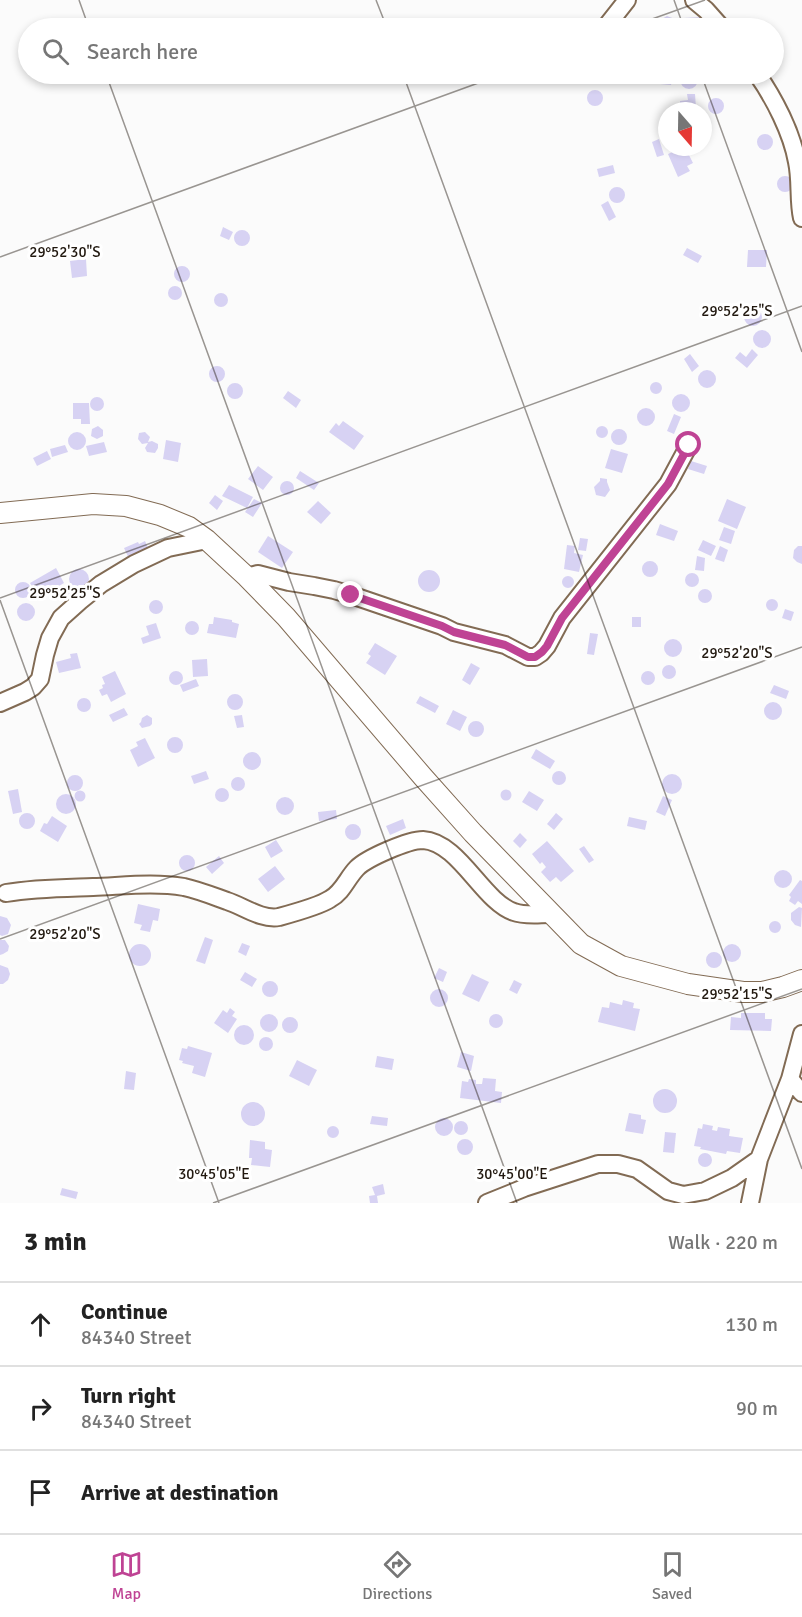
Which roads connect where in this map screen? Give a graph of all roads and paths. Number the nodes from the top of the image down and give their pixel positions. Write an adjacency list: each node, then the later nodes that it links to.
1 (627, 0): 3 (street)
2 (702, 3): 4 (street)
3 (613, 18)
4 (714, 18)
5 (763, 84): 6 (street)
6 (802, 218)
7 (689, 445): 10 (street)
8 (0, 513): 9 (street)
9 (207, 540): 10 (street); 11 (street)
10 (247, 577): 13 (street)
11 (0, 703)
12 (6, 893): 13 (street)
13 (550, 914): 14 (street)
14 (802, 980)
15 (802, 1034): 16 (street)
16 (790, 1078): 17 (street); 18 (street)
17 (802, 1093)
18 (759, 1160): 19 (street); 20 (street)
19 (487, 1203)
20 (750, 1203)

